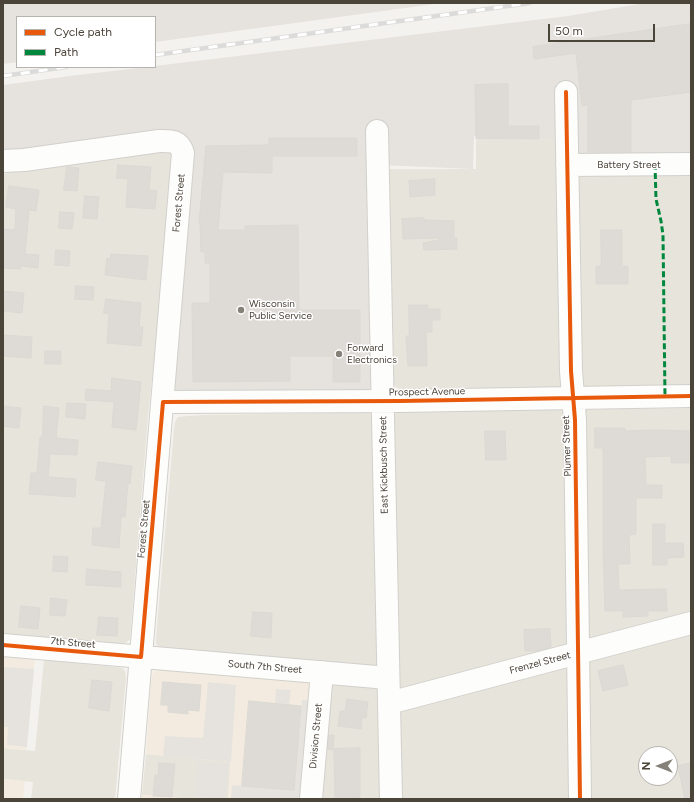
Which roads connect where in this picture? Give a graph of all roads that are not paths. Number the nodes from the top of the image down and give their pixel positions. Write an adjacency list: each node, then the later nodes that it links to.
1 (566, 92): 5 (street, Plumer Street)
2 (377, 131): 8 (street, East Kickbusch Street)
3 (3, 161): 9 (street, Forest Street)
4 (691, 164): 5 (street, Battery Street)
5 (568, 165): 7 (street, Plumer Street)
6 (691, 396): 7 (street, Prospect Avenue)
7 (573, 398): 8 (street, Prospect Avenue); 12 (street, Plumer Street)
8 (383, 401): 9 (street, Prospect Avenue); 15 (street, East Kickbusch Street)
9 (163, 402): 13 (street, Forest Street)
10 (691, 623): 12 (street, Frenzel Street)
11 (3, 645): 13 (street, 7th Street)
12 (579, 653): 16 (street, Frenzel Street); 20 (street, Plumer Street)
13 (141, 657): 14 (street, South 7th Street); 17 (street, Forest Street)
14 (322, 672): 15 (street, South 7th Street); 18 (street, Division Street)
15 (388, 678): 16 (street, East Kickbusch Street)
16 (389, 703): 19 (street, East Kickbusch Street)
17 (129, 799)
18 (311, 799)
19 (391, 799)
20 (580, 799)

